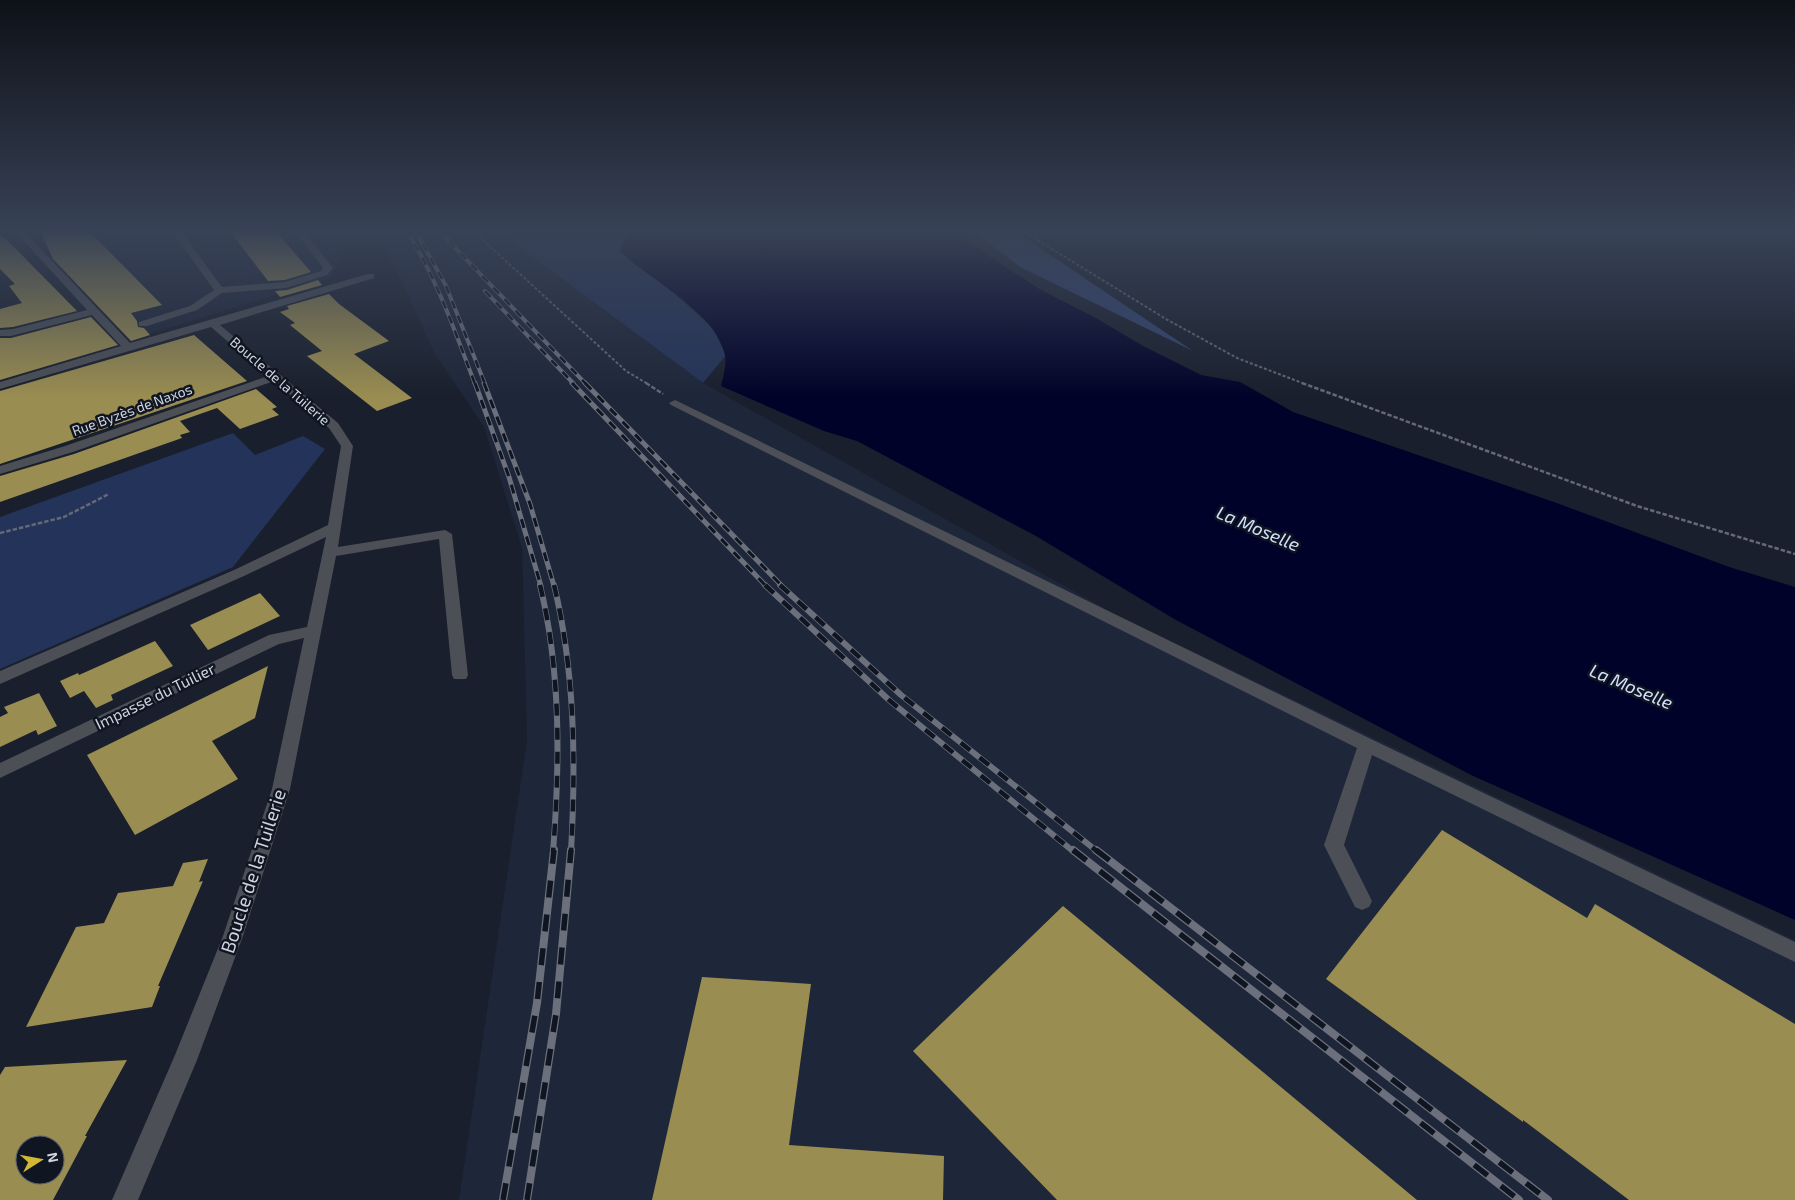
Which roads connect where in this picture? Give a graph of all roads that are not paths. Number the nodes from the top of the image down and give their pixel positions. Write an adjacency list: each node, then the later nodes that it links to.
1 (71, 286): 6 (street)
2 (216, 286): 5 (street)
3 (273, 286): 5 (street)
4 (338, 286): 8 (street)
5 (219, 290): 7 (street)
6 (94, 311): 9 (street); 10 (street)
7 (143, 324)
8 (213, 324): 10 (street); 11 (street, Boucle de la Tuilerie)
9 (0, 333)
10 (128, 347): 12 (street)
11 (274, 377): 14 (street, Rue Byzès de Naxos); 15 (street, Boucle de la Tuilerie)
12 (0, 386)
13 (675, 403): 20 (street)
14 (0, 470)
15 (335, 527): 16 (street, Boucle de la Tuilerie); 19 (street)
16 (330, 553): 17 (street, Boucle de la Tuilerie); 18 (street)
17 (314, 631): 21 (street, Impasse du Tuilier); 24 (street, Boucle de la Tuilerie)
18 (460, 675)
19 (0, 678)
20 (1367, 745): 22 (street); 23 (street)
21 (0, 771)
22 (1362, 901)
23 (1795, 952)
24 (125, 1200)

